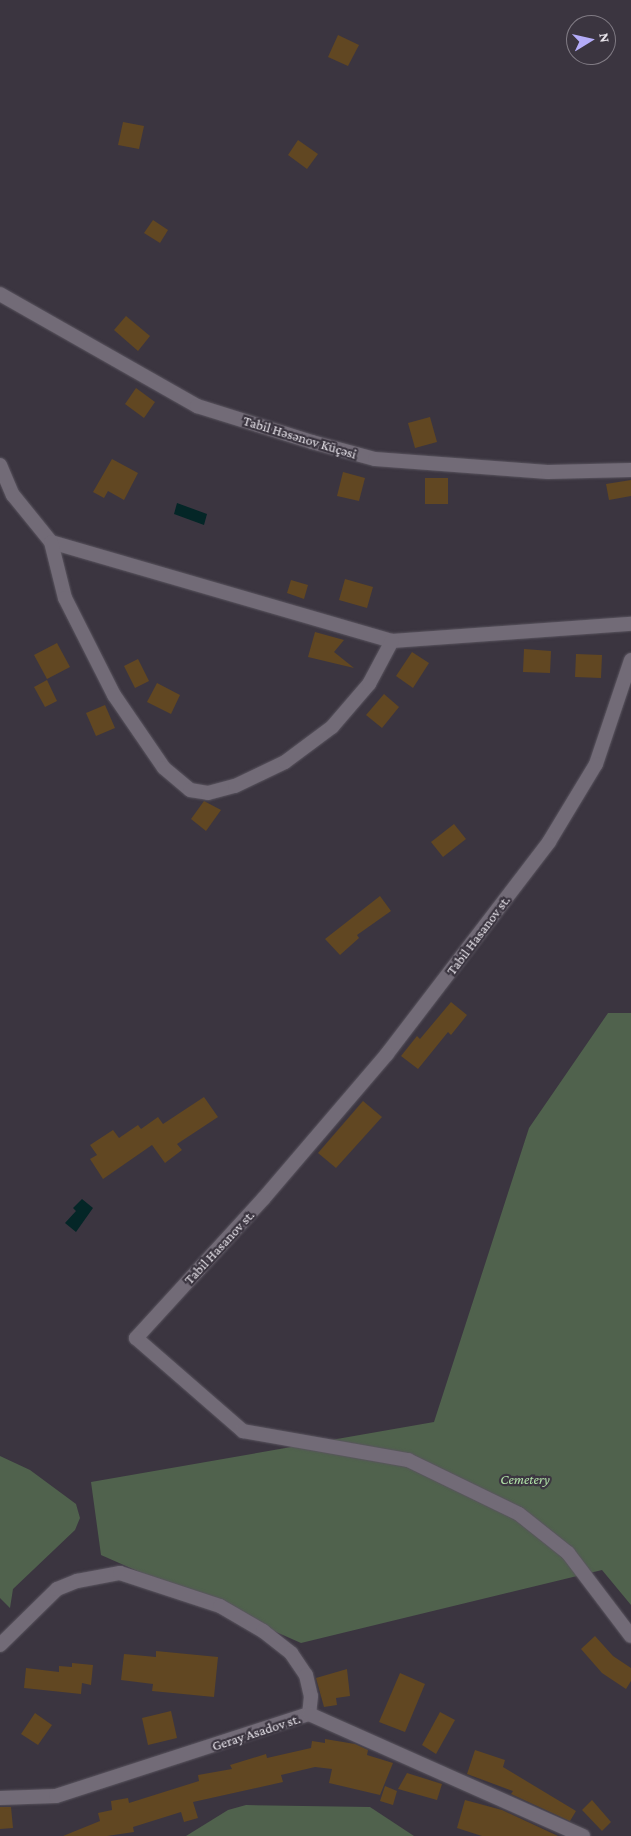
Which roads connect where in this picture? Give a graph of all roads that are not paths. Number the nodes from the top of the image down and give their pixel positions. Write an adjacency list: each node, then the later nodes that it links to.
1 (0, 294): 3 (street, Tabil Həsənov Küçəsi)
2 (0, 465): 4 (street)
3 (631, 470)
4 (51, 542): 6 (street); 6 (street)
5 (631, 624): 6 (street)
6 (392, 640)
7 (631, 660): 8 (street, Tabil Hasanov st.)
8 (631, 1636)
9 (0, 1645): 10 (street)
10 (309, 1714): 11 (street, Geray Asadov st.); 12 (street, Geray Asadov st.)
11 (0, 1798)
12 (583, 1836)

